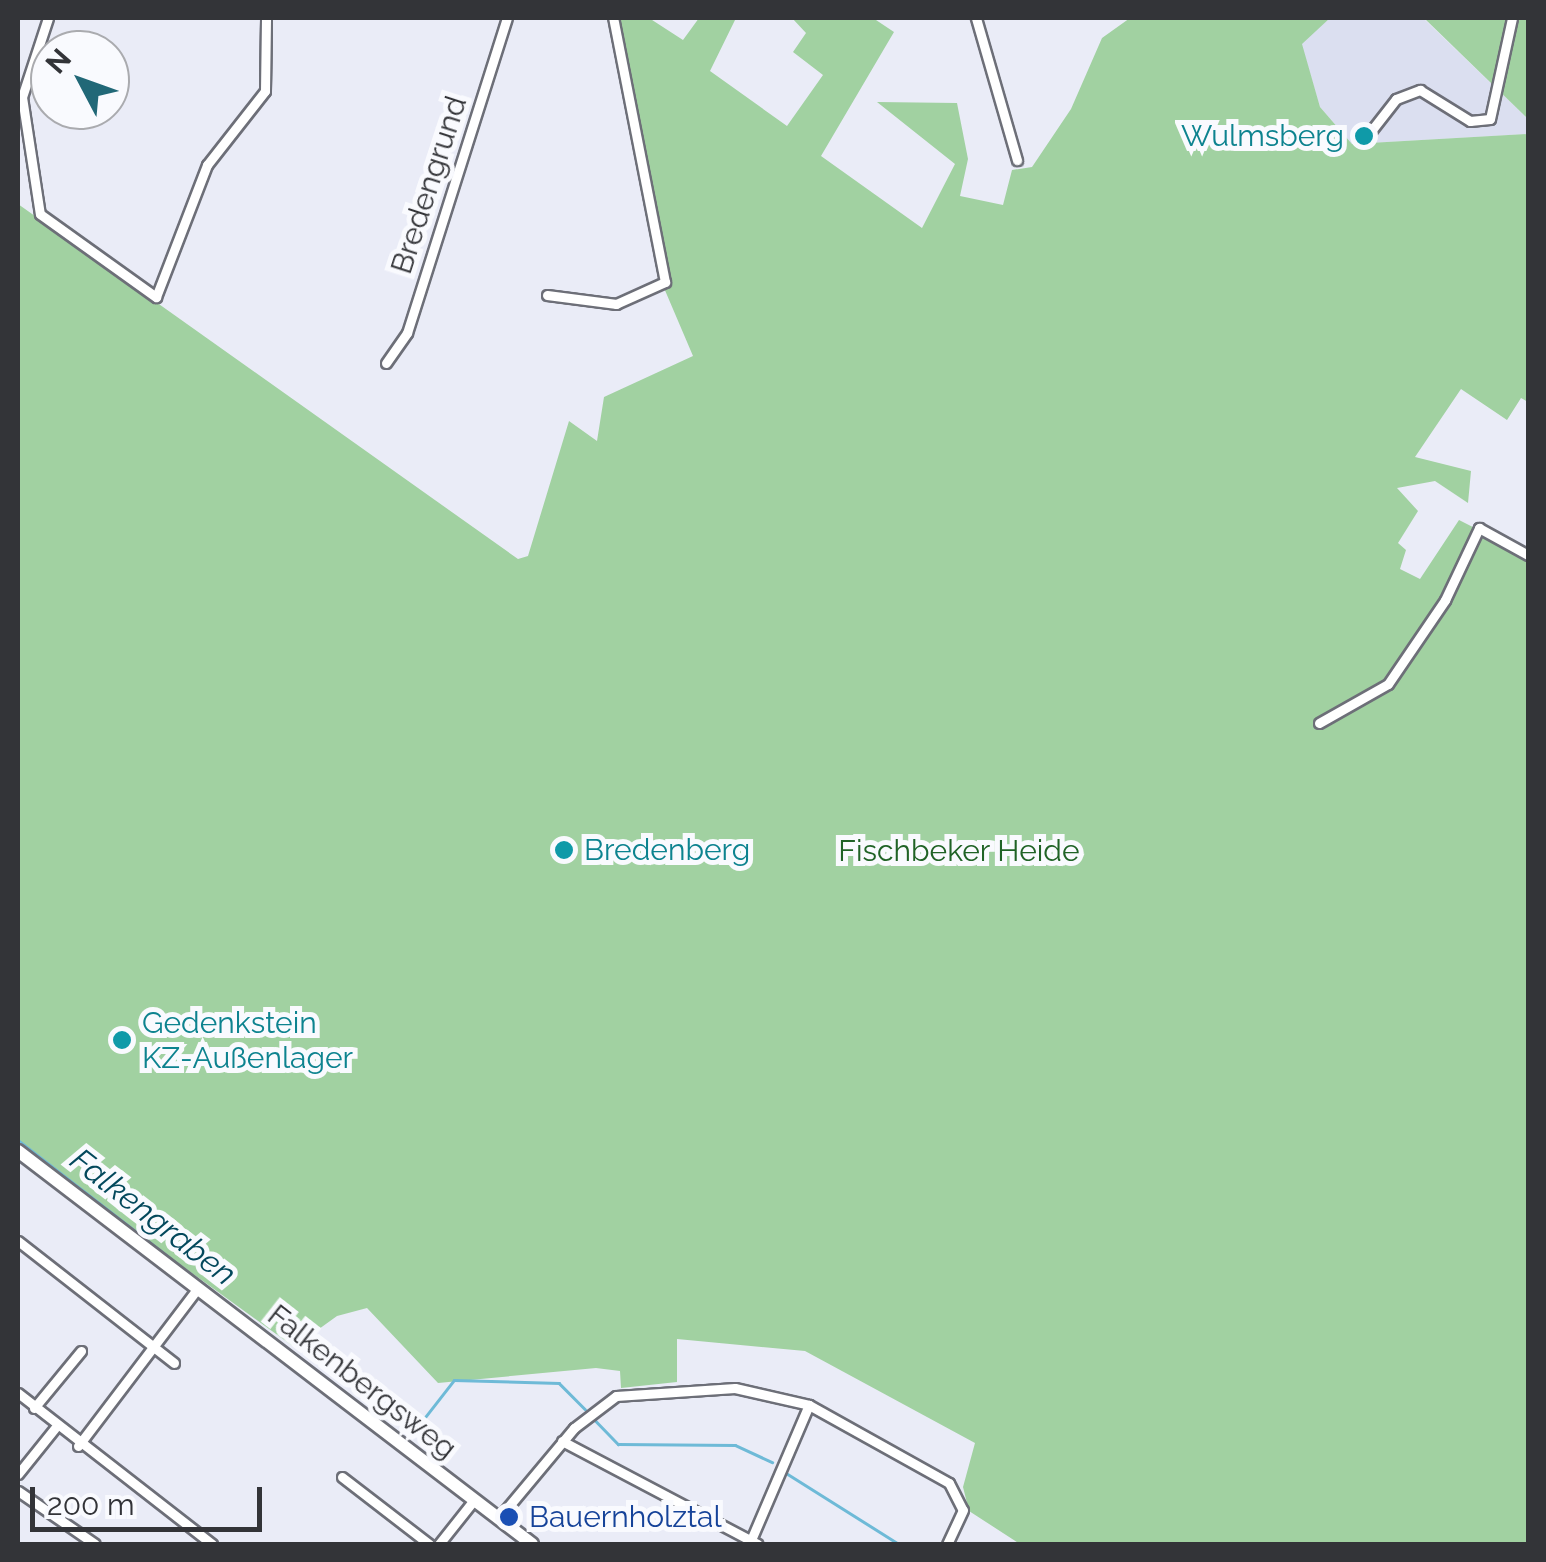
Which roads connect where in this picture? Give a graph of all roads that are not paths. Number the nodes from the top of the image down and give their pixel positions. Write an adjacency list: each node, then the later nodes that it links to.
1 (48, 18): 2 (street)
2 (266, 18)
3 (508, 18): 10 (street, Bredengrund)
4 (614, 18): 9 (street)
5 (976, 18): 8 (street)
6 (1512, 18): 7 (street)
7 (1364, 140)
8 (1017, 160)
9 (547, 295)
10 (386, 363)
11 (1528, 555): 12 (street)
12 (1318, 723)
13 (18, 1151): 15 (street, Falkenbergsweg)
14 (18, 1241): 16 (street)
15 (198, 1288): 16 (street); 28 (street, Falkenbergsweg)
16 (152, 1346): 18 (street); 24 (street)
17 (80, 1350): 21 (street)
18 (174, 1363)
19 (18, 1393): 21 (street)
20 (808, 1405): 23 (street); 30 (street); 36 (street)
21 (34, 1408): 22 (street)
22 (55, 1428): 24 (street); 25 (street)
23 (562, 1441): 29 (street); 30 (street)
24 (78, 1446): 32 (street)
25 (18, 1474)
26 (342, 1476): 33 (street)
27 (18, 1492): 31 (street)
28 (474, 1500): 29 (street, Falkenbergsweg); 34 (street)
29 (498, 1518): 35 (street, Falkenbergsweg)
30 (754, 1542)
31 (95, 1544)
32 (212, 1544)
33 (429, 1544)
34 (440, 1544)
35 (532, 1544)
36 (947, 1544)

